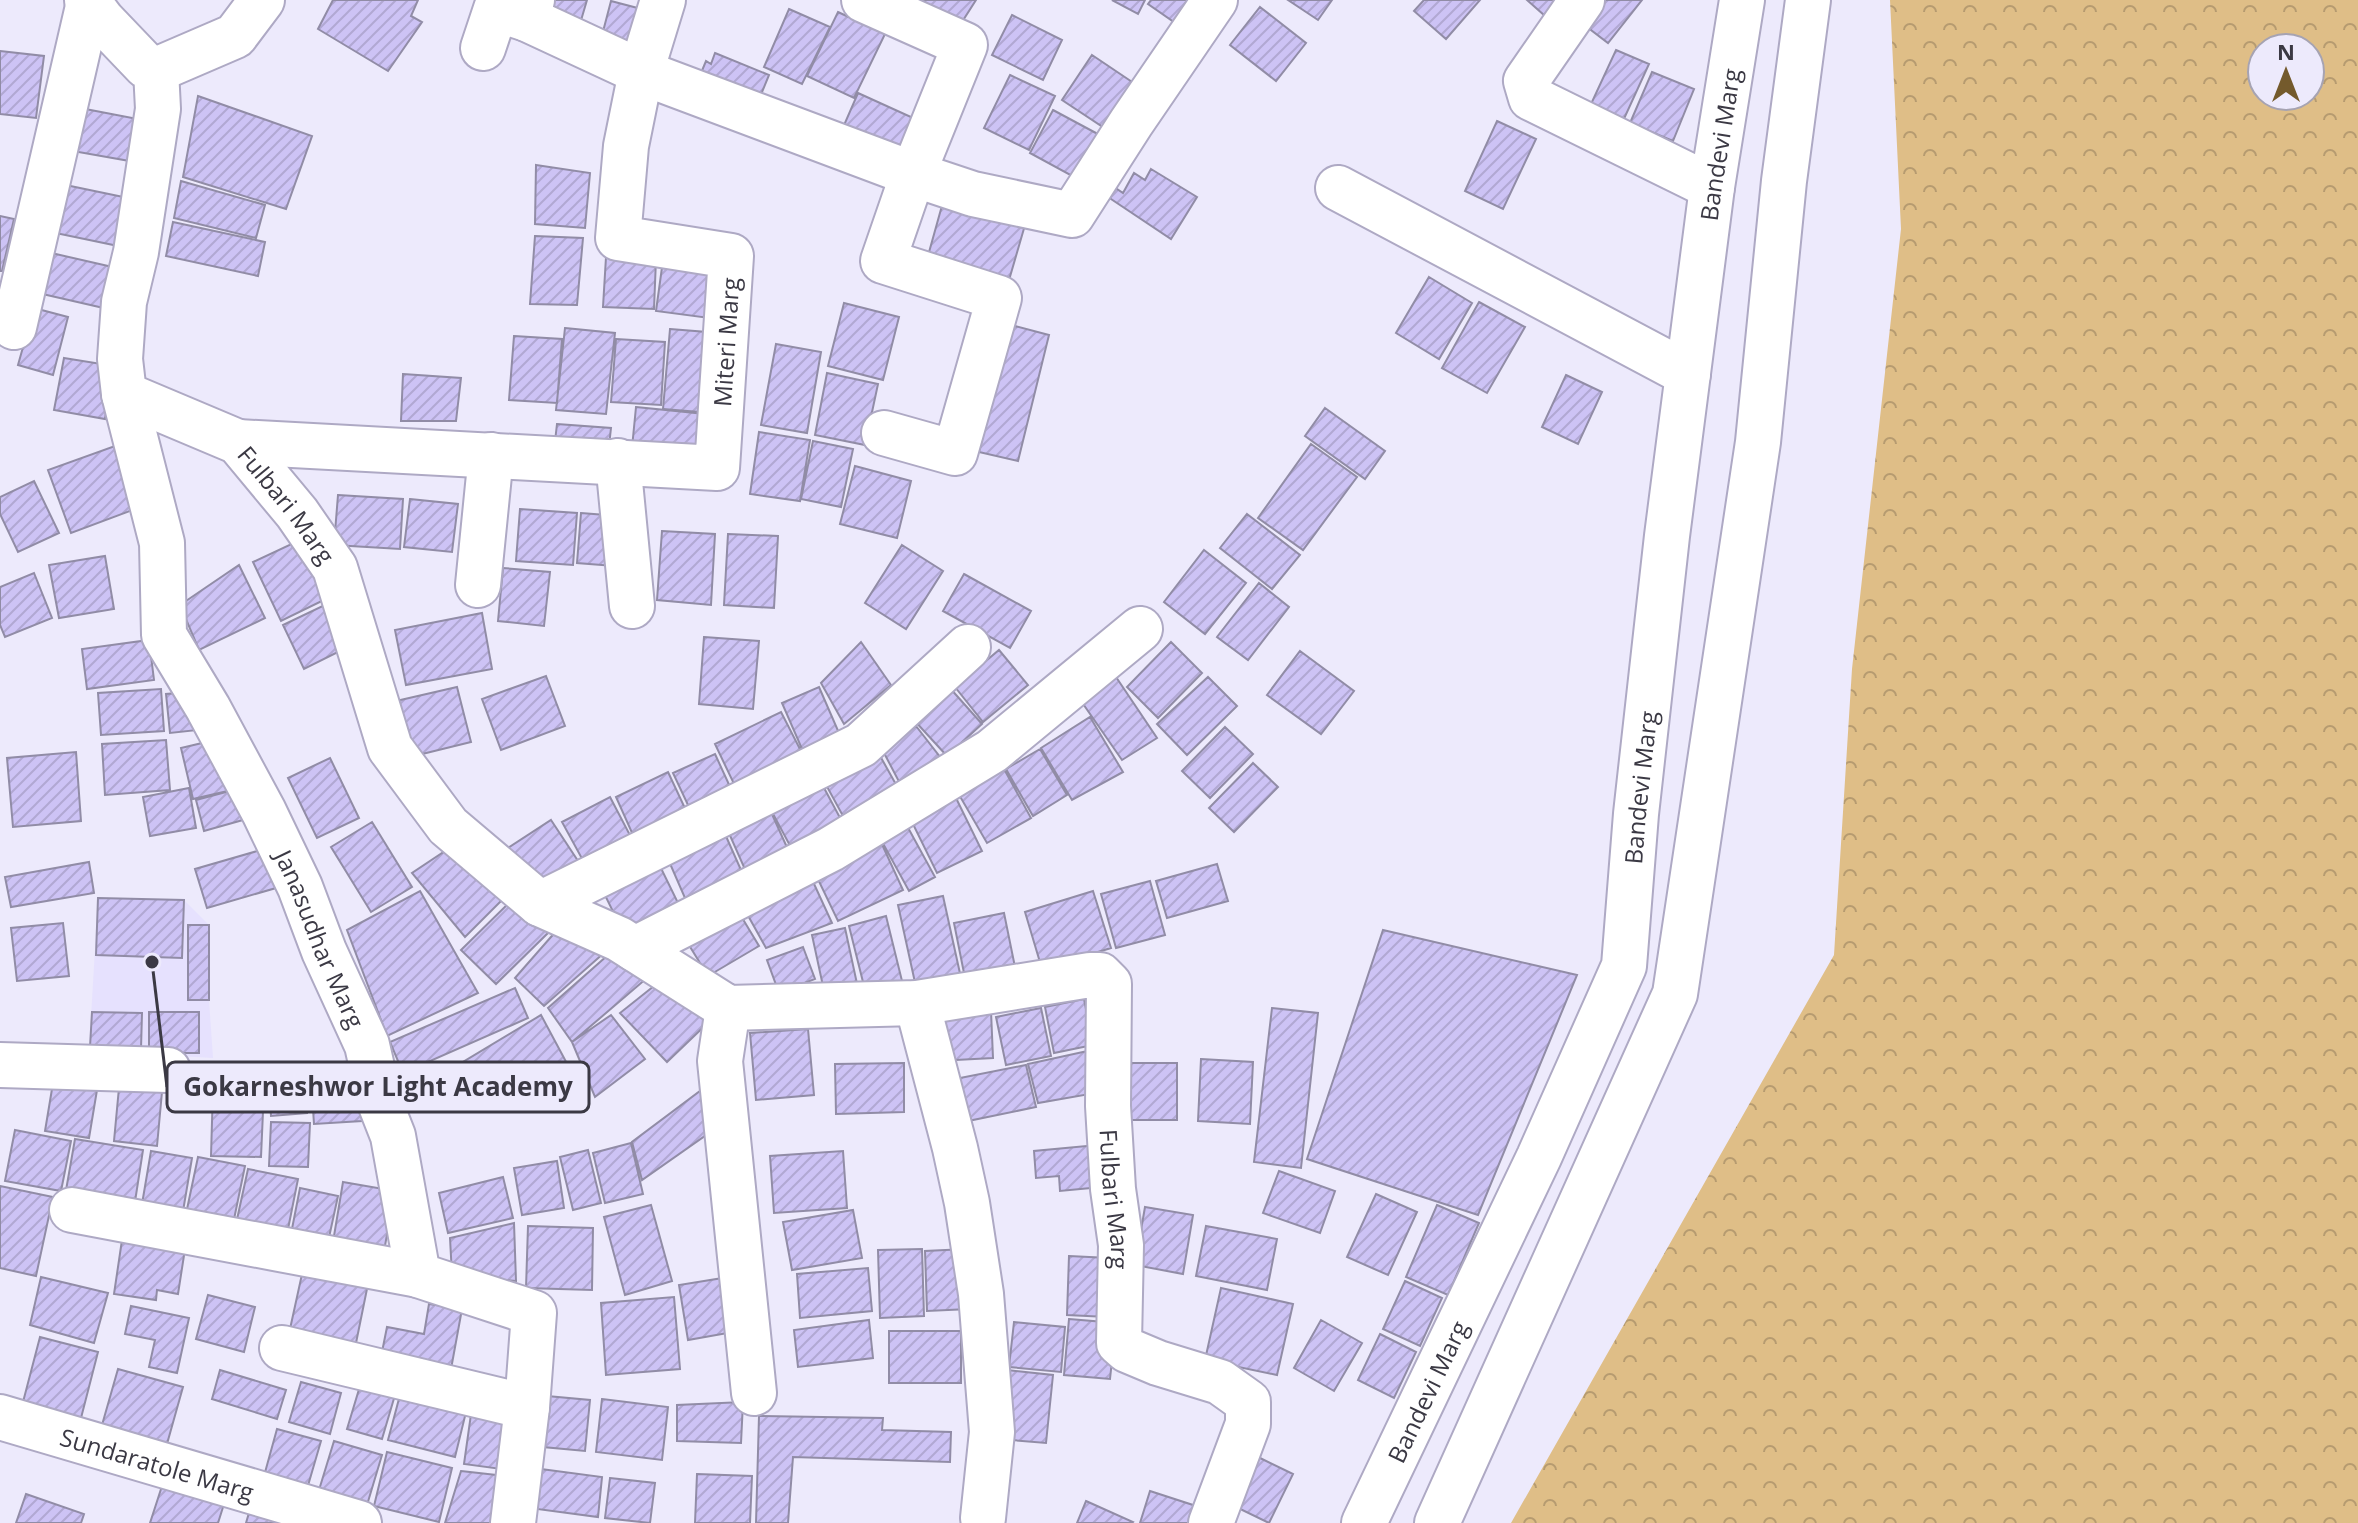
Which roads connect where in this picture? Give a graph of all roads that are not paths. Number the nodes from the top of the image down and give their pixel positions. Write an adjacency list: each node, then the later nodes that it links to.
1 (262, 0): 11 (street)
2 (663, 0): 12 (street, Miteri Marg)
3 (864, 0): 13 (street)
4 (1215, 0): 13 (street)
5 (1582, 0): 14 (street)
6 (1742, 0): 14 (street, Bandevi Marg)
7 (1808, 0): 44 (street)
8 (88, 1): 11 (street); 16 (street)
9 (530, 10): 10 (street); 12 (street)
10 (483, 48)
11 (156, 70): 18 (street)
12 (641, 72): 13 (street); 22 (street, Miteri Marg)
13 (913, 174): 19 (street)
14 (1712, 187): 17 (street, Bandevi Marg)
15 (1338, 188): 17 (street)
16 (14, 327)
17 (1688, 374): 43 (street, Bandevi Marg)
18 (124, 394): 20 (street, Fulbari Marg); 34 (street, Janasudhar Marg)
19 (884, 433)
20 (238, 442): 21 (street, Miteri Marg); 27 (street, Fulbari Marg)
21 (491, 455): 22 (street, Miteri Marg); 23 (street)
22 (618, 461): 24 (street)
23 (478, 585)
24 (632, 606)
25 (1140, 629): 28 (street)
26 (968, 647): 27 (street)
27 (540, 904): 28 (street, Fulbari Marg)
28 (635, 949): 30 (street, Fulbari Marg)
29 (917, 1003): 30 (street, Fulbari Marg); 39 (street); 42 (street, Fulbari Marg)
30 (728, 1008): 36 (street)
31 (0, 1065): 32 (street)
32 (168, 1070)
33 (72, 1210): 34 (street)
34 (418, 1275): 37 (street)
35 (282, 1348): 37 (street)
36 (754, 1393)
37 (527, 1407): 41 (street)
38 (0, 1417): 40 (street, Sundaratole Marg)
39 (983, 1518)
40 (359, 1523)
41 (513, 1523)
42 (1211, 1523)
43 (1364, 1523)
44 (1437, 1523)

